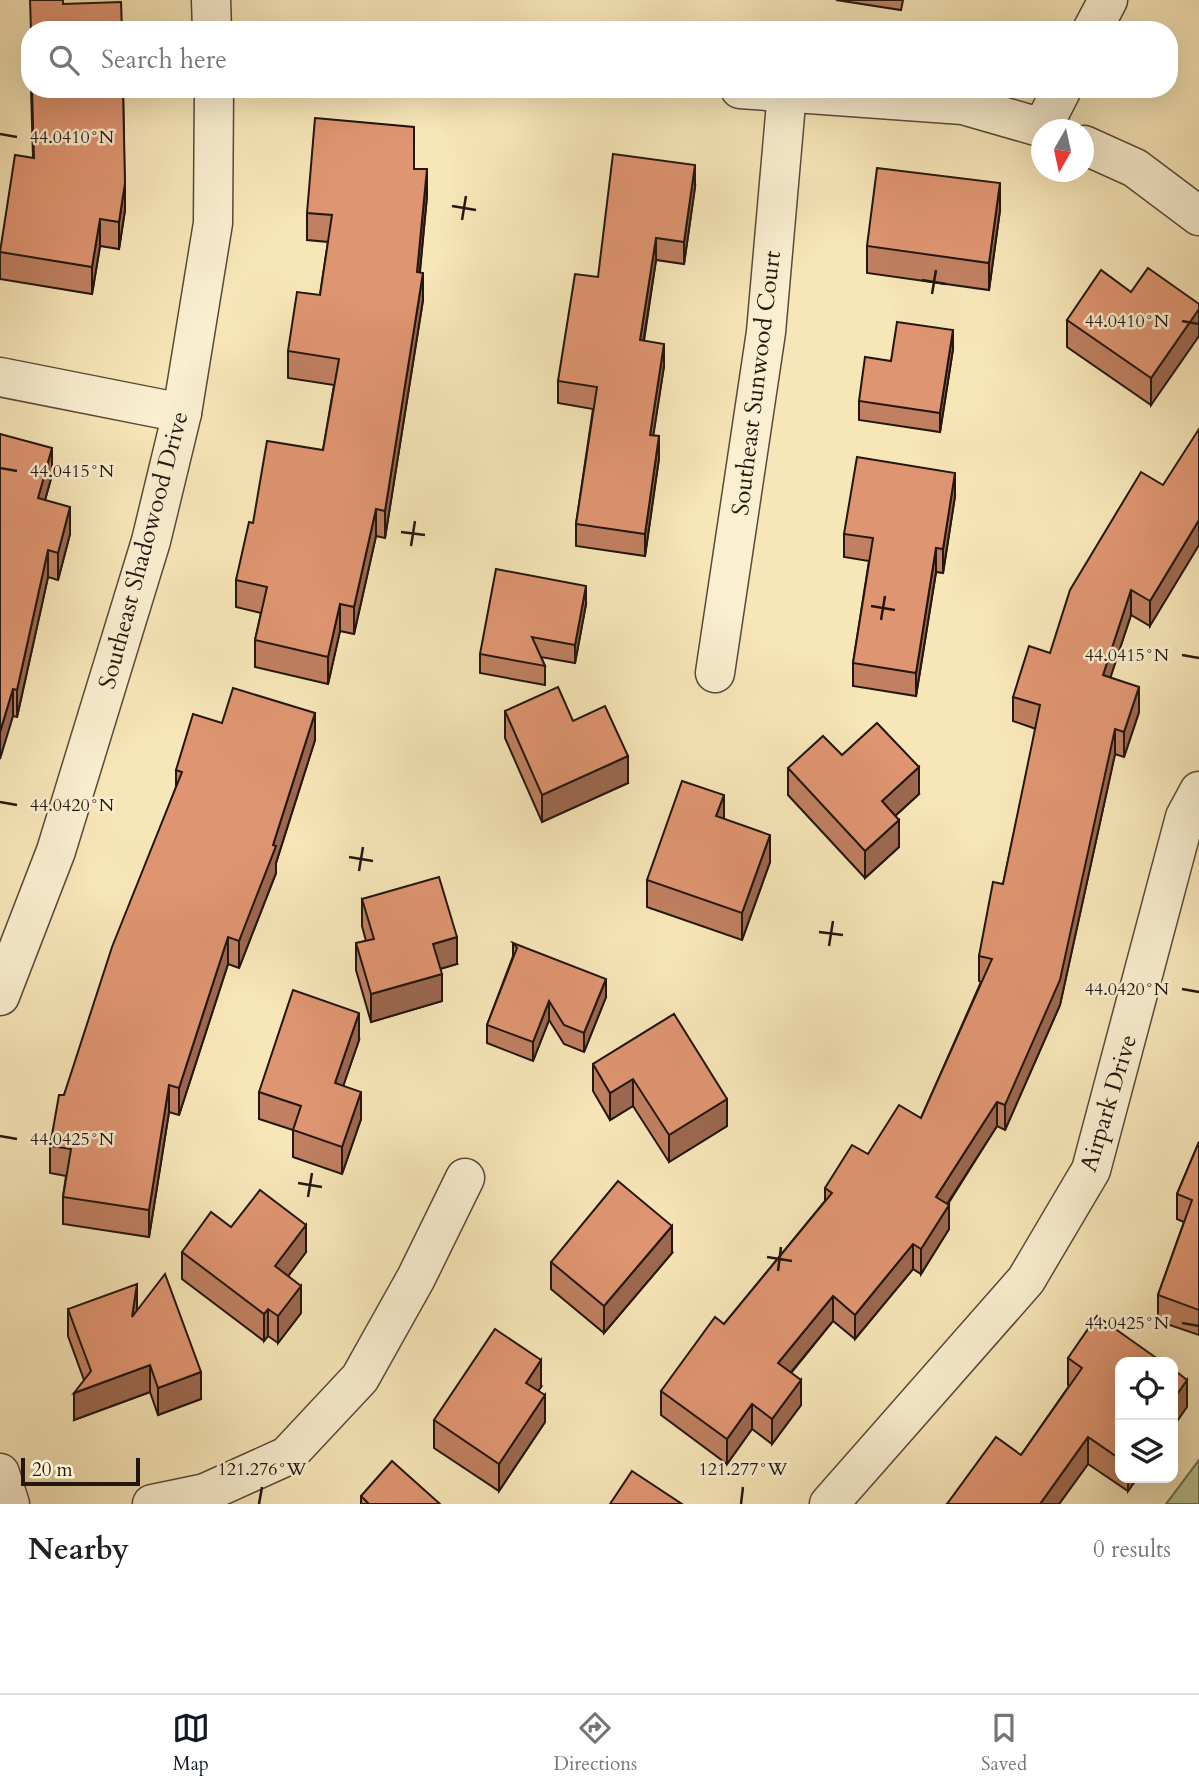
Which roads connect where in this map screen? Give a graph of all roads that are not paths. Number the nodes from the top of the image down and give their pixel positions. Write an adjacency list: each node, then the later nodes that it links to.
1 (211, 0): 3 (street)
2 (1108, 0): 4 (street)
3 (212, 21)
4 (1097, 21)
5 (214, 98): 14 (street, Southeast Shadowood Drive)
6 (786, 98): 15 (street, Southeast Sunwood Court)
7 (868, 98): 10 (street)
8 (1058, 98): 9 (street)
9 (1050, 119)
10 (1031, 124)
11 (1094, 150): 12 (street)
12 (1199, 216)
13 (0, 377): 14 (street)
14 (182, 413): 17 (street, Southeast Shadowood Drive)
15 (715, 673)
16 (1199, 790): 22 (street, Airpark Drive)
17 (0, 996)
18 (465, 1178): 21 (street)
19 (0, 1473): 20 (street)
20 (10, 1504)
21 (152, 1504)
22 (829, 1504)

